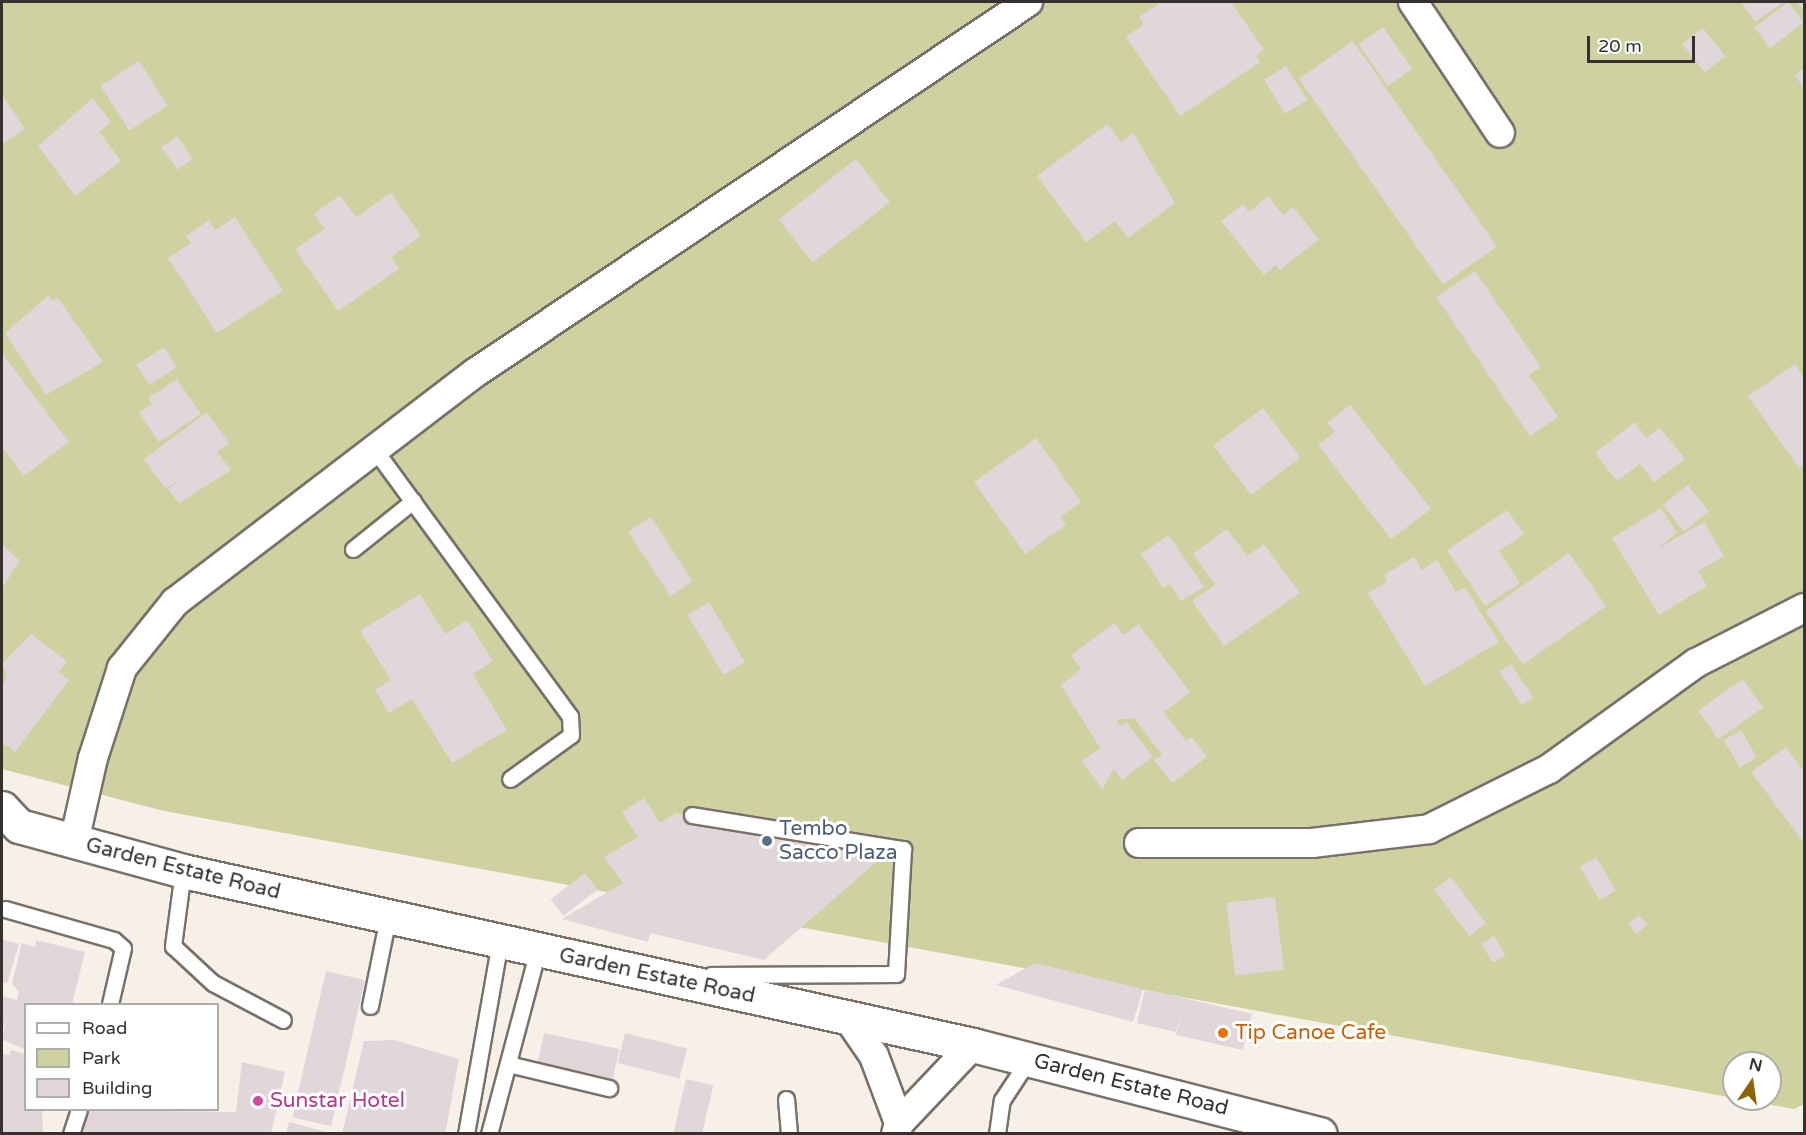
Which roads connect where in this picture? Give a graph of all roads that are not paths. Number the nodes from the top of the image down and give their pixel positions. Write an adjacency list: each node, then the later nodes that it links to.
1 (1028, 2): 4 (street)
2 (1413, 2): 3 (street)
3 (1500, 133)
4 (375, 450): 5 (lane); 11 (street)
5 (413, 501): 6 (lane); 8 (lane)
6 (353, 549)
7 (1804, 611): 12 (street)
8 (510, 779)
9 (692, 815): 18 (lane)
10 (7, 819): 11 (street, Garden Estate Road)
11 (74, 842): 13 (street, Garden Estate Road)
12 (1140, 843)
13 (183, 871): 15 (street, Garden Estate Road); 22 (lane)
14 (5, 909): 19 (lane)
15 (388, 917): 16 (street, Garden Estate Road); 20 (lane)
16 (500, 942): 17 (street, Garden Estate Road); 31 (lane)
17 (538, 950): 18 (street, Garden Estate Road); 25 (lane)
18 (648, 975): 21 (street, Garden Estate Road)
19 (110, 1003)
20 (370, 1006)
21 (848, 1018): 23 (street, Garden Estate Road); 29 (street)
22 (283, 1020)
23 (973, 1045): 24 (street, Garden Estate Road); 29 (street)
24 (1029, 1059): 34 (lane); 35 (street, Garden Estate Road)
25 (508, 1064): 26 (lane); 32 (lane)
26 (609, 1088)
27 (786, 1099): 33 (lane)
28 (78, 1111): 30 (lane)
29 (898, 1128)
30 (71, 1134)
31 (466, 1134)
32 (489, 1134)
33 (789, 1134)
34 (997, 1134)
35 (1320, 1134)

